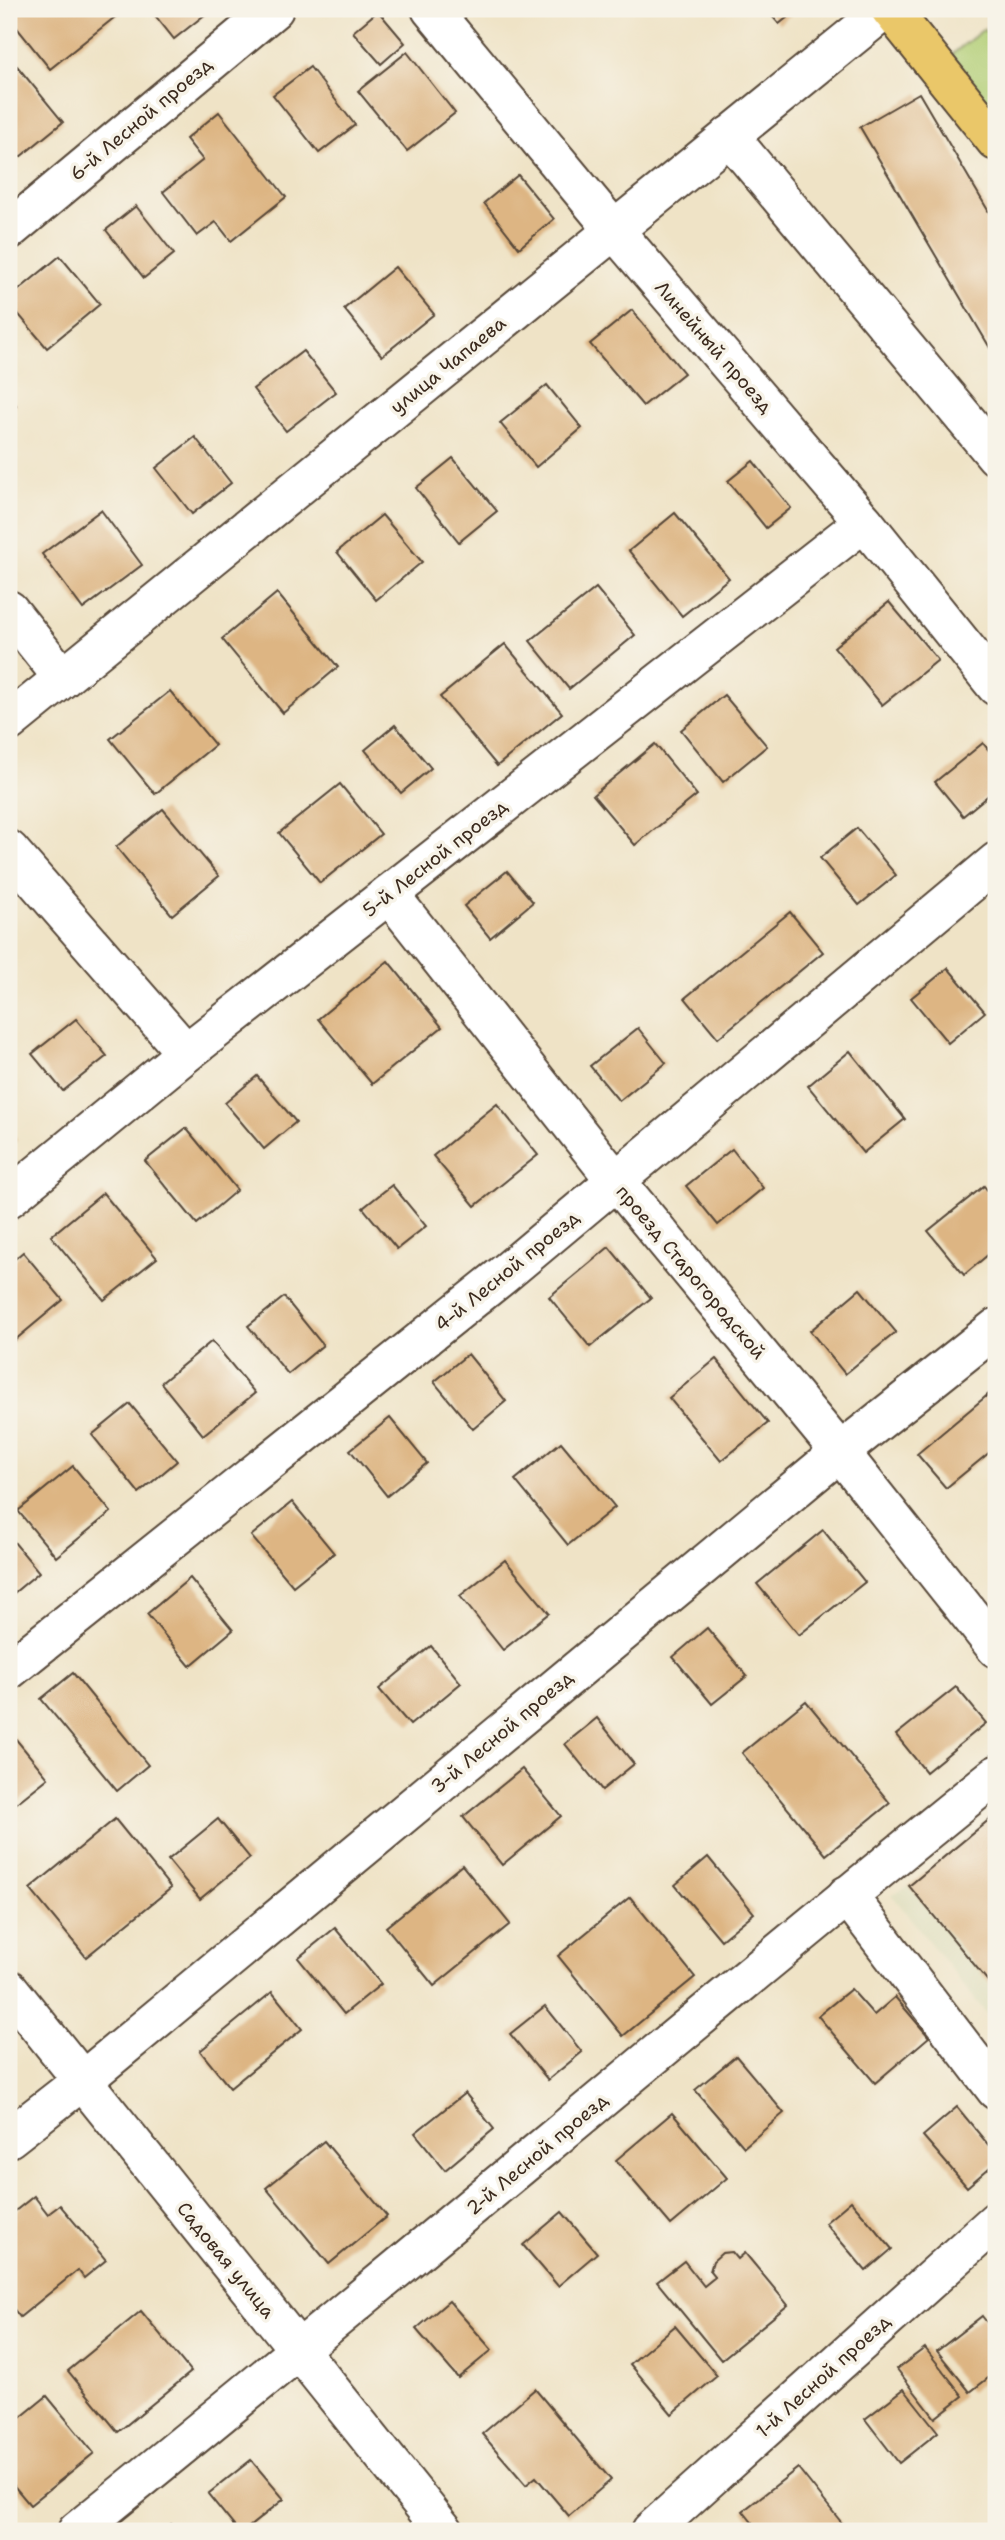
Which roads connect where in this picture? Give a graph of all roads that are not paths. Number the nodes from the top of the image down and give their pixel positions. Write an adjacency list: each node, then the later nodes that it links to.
1 (274, 9): 6 (street, 6-й Лесной проезд)
2 (431, 9): 7 (street, Линейный проезд)
3 (888, 9): 4 (street, улица Чапаева); 5 (main road)
4 (729, 136): 7 (street, улица Чапаева); 8 (street)
5 (996, 141)
6 (9, 230)
7 (614, 230): 9 (street, Линейный проезд); 11 (street, улица Чапаева)
8 (996, 456)
9 (864, 522): 12 (street, Линейный проезд); 16 (street, 5-й Лесной проезд)
10 (9, 611): 11 (street)
11 (63, 678): 13 (street, улица Чапаева)
12 (996, 686)
13 (9, 722)
14 (9, 850): 17 (street)
15 (996, 862): 18 (street, 4-й Лесной проезд)
16 (389, 894): 17 (street, 5-й Лесной проезд); 18 (street, проезд Старогородской)
17 (186, 1053): 19 (street, 5-й Лесной проезд)
18 (616, 1181): 21 (street, проезд Старогородской); 23 (street, 4-й Лесной проезд)
19 (9, 1198)
20 (996, 1328): 21 (street, 3-й Лесной проезд)
21 (840, 1452): 22 (street, проезд Старогородской); 27 (street, 3-й Лесной проезд)
22 (996, 1648)
23 (9, 1670)
24 (996, 1775): 25 (street, 2-й Лесной проезд)
25 (847, 1895): 28 (street); 31 (street, 2-й Лесной проезд)
26 (9, 1989): 27 (street, Садовая улица)
27 (82, 2081): 29 (street, 3-й Лесной проезд); 31 (street, Садовая улица)
28 (996, 2090)
29 (9, 2138)
30 (996, 2221): 34 (street, 1-й Лесной проезд)
31 (300, 2351): 32 (street, 2-й Лесной проезд); 33 (street, Садовая улица)
32 (77, 2531)
33 (444, 2531)
34 (651, 2531)

